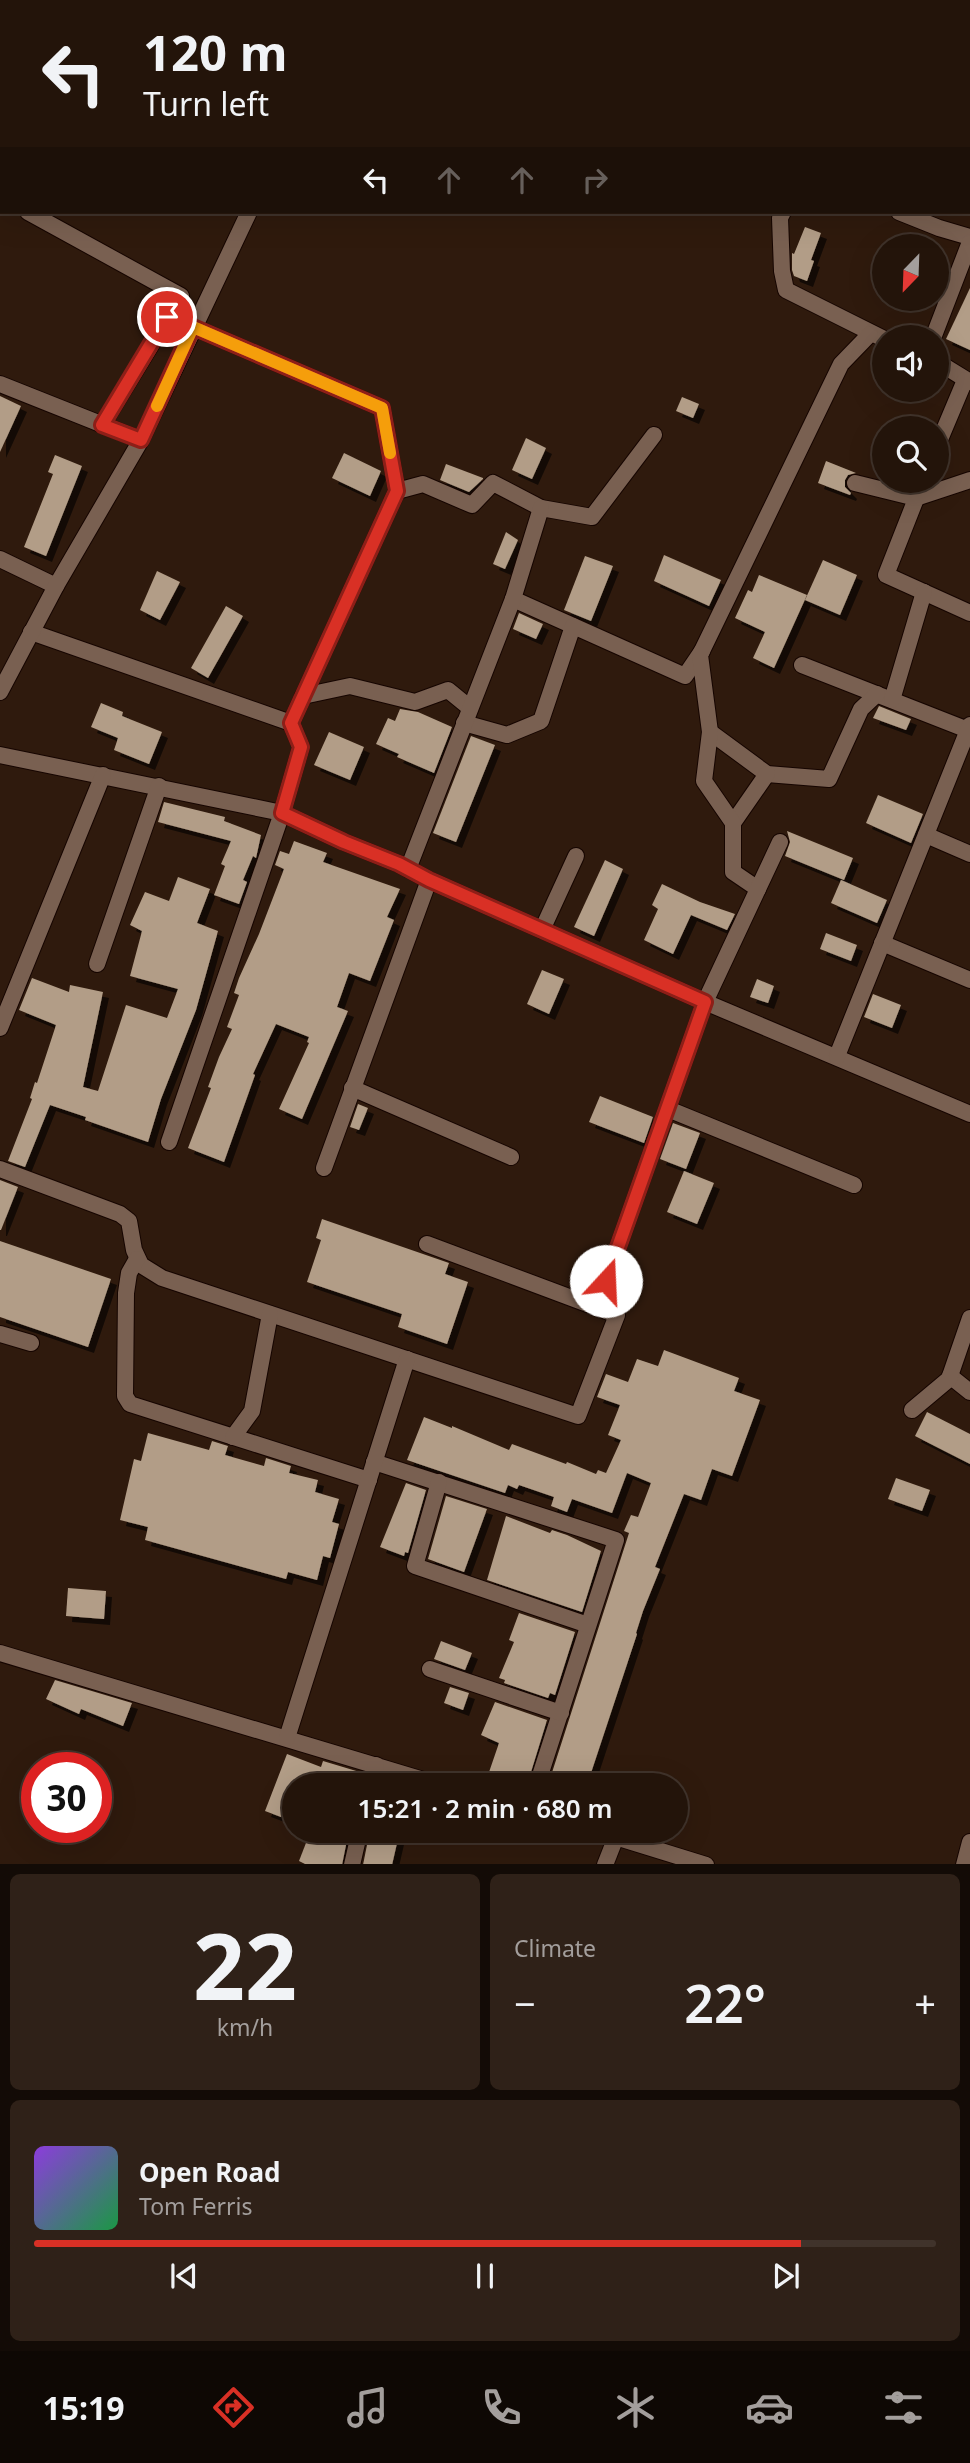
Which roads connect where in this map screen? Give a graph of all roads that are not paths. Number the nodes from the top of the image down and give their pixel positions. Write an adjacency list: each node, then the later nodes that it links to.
1 (32, 214): 16 (street)
2 (247, 214): 9 (street)
3 (782, 214): 10 (street)
4 (904, 214): 6 (street)
5 (945, 214): 6 (street)
6 (939, 228): 7 (street)
7 (970, 239): 8 (street)
8 (938, 325)
9 (193, 327): 18 (street); 21 (street)
10 (872, 333)
11 (872, 340): 32 (street)
12 (949, 369): 13 (street)
13 (968, 381): 15 (street)
14 (0, 384): 16 (street)
15 (949, 421)
16 (102, 425): 18 (street)
17 (654, 435): 24 (street)
18 (141, 440): 26 (street)
19 (970, 480): 23 (street)
20 (855, 483): 23 (street)
21 (397, 491): 24 (street); 35 (street)
22 (918, 493): 23 (street)
23 (916, 498): 27 (street)
24 (541, 508): 28 (street)
25 (0, 559): 26 (street)
26 (55, 586): 31 (street)
27 (924, 592): 29 (street); 36 (street)
28 (513, 599): 30 (street); 37 (street)
29 (970, 613)
30 (573, 626): 32 (street); 37 (street)
31 (31, 632): 34 (street); 38 (street)
32 (702, 651): 40 (street)
33 (802, 665): 36 (street)
34 (0, 692)
35 (303, 696): 37 (street); 38 (street)
36 (885, 697): 39 (street); 42 (street)
37 (467, 715): 51 (street)
38 (291, 723): 45 (street)
39 (969, 727): 47 (street)
40 (710, 732): 42 (street); 46 (street)
41 (0, 755): 43 (street)
42 (767, 774): 46 (street)
43 (103, 775): 44 (street); 59 (street)
44 (159, 786): 45 (street); 56 (street)
45 (282, 813): 51 (street); 64 (street)
46 (733, 823): 53 (street)
47 (926, 835): 49 (street); 55 (street)
48 (780, 842): 53 (street)
49 (970, 854)
50 (576, 856): 54 (street)
51 (408, 869): 52 (street)
52 (429, 880): 54 (street); 61 (street)
53 (758, 889): 58 (street)
54 (542, 930): 58 (street)
55 (882, 943): 57 (street); 60 (street)
56 (97, 964)
57 (970, 980)
58 (705, 1002): 60 (street); 62 (street)
59 (0, 1028)
60 (837, 1056): 63 (street)
61 (352, 1088): 65 (street); 66 (street)
62 (668, 1109): 68 (street); 71 (street)
63 (970, 1114)
64 (169, 1142)
65 (511, 1157)
66 (324, 1168)
67 (0, 1169): 70 (street)
68 (854, 1185)
69 (427, 1244): 76 (street)
70 (138, 1259): 72 (street); 80 (street)
71 (606, 1281)
72 (271, 1314): 76 (street); 80 (street)
73 (970, 1318): 77 (street)
74 (0, 1334): 75 (street)
75 (31, 1343)
76 (407, 1359): 81 (street)
77 (950, 1376): 78 (street); 79 (street)
78 (970, 1392)
79 (912, 1410)
80 (233, 1437): 82 (street)
81 (374, 1462): 82 (street); 83 (street)
82 (369, 1479): 88 (street)
83 (439, 1482): 84 (street); 84 (street)
84 (588, 1625): 87 (street)
85 (0, 1653): 88 (street)
86 (430, 1669): 87 (street)
87 (561, 1713): 92 (street)
88 (287, 1738): 89 (street)
89 (376, 1765): 90 (street); 91 (street)
90 (374, 1773)
91 (402, 1773)
92 (541, 1773)
93 (970, 1842): 100 (street)
94 (357, 1843): 97 (street)
95 (614, 1843): 98 (street)
96 (636, 1843): 99 (street)
97 (352, 1864)
98 (605, 1864)
99 (706, 1864)
100 (964, 1864)

